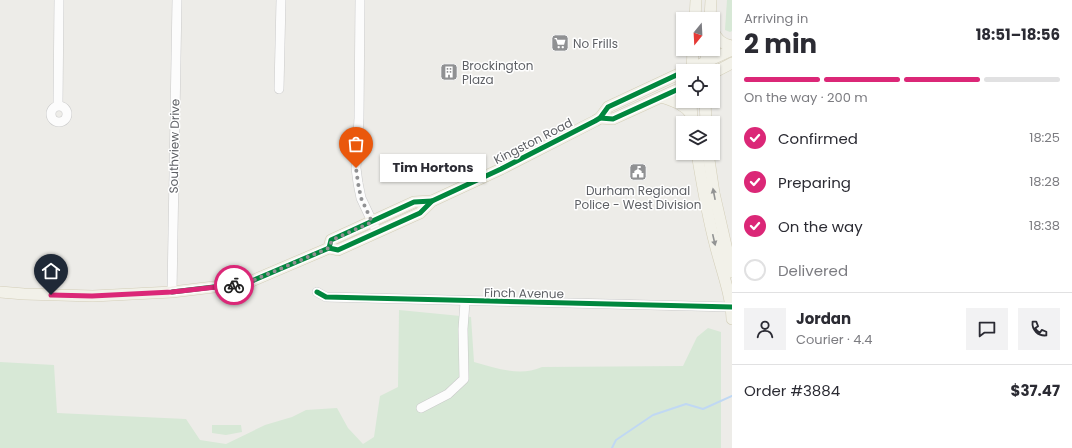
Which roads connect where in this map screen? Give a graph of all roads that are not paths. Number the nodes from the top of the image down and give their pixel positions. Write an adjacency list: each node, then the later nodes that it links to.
1 (59, 0): 19 (street)
2 (177, 0): 27 (street, Southview Drive)
3 (280, 0): 16 (street)
4 (360, 0): 24 (street)
5 (696, 0): 7 (main road)
6 (711, 0): 8 (main road)
7 (695, 12)
8 (710, 12)
9 (720, 41): 10 (main road)
10 (732, 46)
11 (732, 50): 13 (main road, Kingston Road)
12 (732, 63): 14 (main road)
13 (711, 64)
14 (720, 69)
15 (676, 76): 21 (main road, Kingston Road)
16 (279, 89)
17 (676, 90): 18 (main road, Kingston Road)
18 (662, 97): 20 (main road); 21 (main road, Kingston Road)
19 (58, 105)
20 (691, 116)
21 (600, 118): 24 (main road, Kingston Road)
22 (698, 160): 30 (main road, one-way to 30)
23 (709, 160): 25 (main road, one-way to 23)
24 (375, 227): 27 (main road, Kingston Road)
25 (732, 272)
26 (0, 292): 27 (main road, Kingston Road)
27 (172, 292)
28 (317, 292): 29 (street, Finch Avenue)
29 (465, 302): 30 (street, Finch Avenue); 32 (street)
30 (732, 307): 31 (main road)
31 (732, 319)
32 (421, 408)

